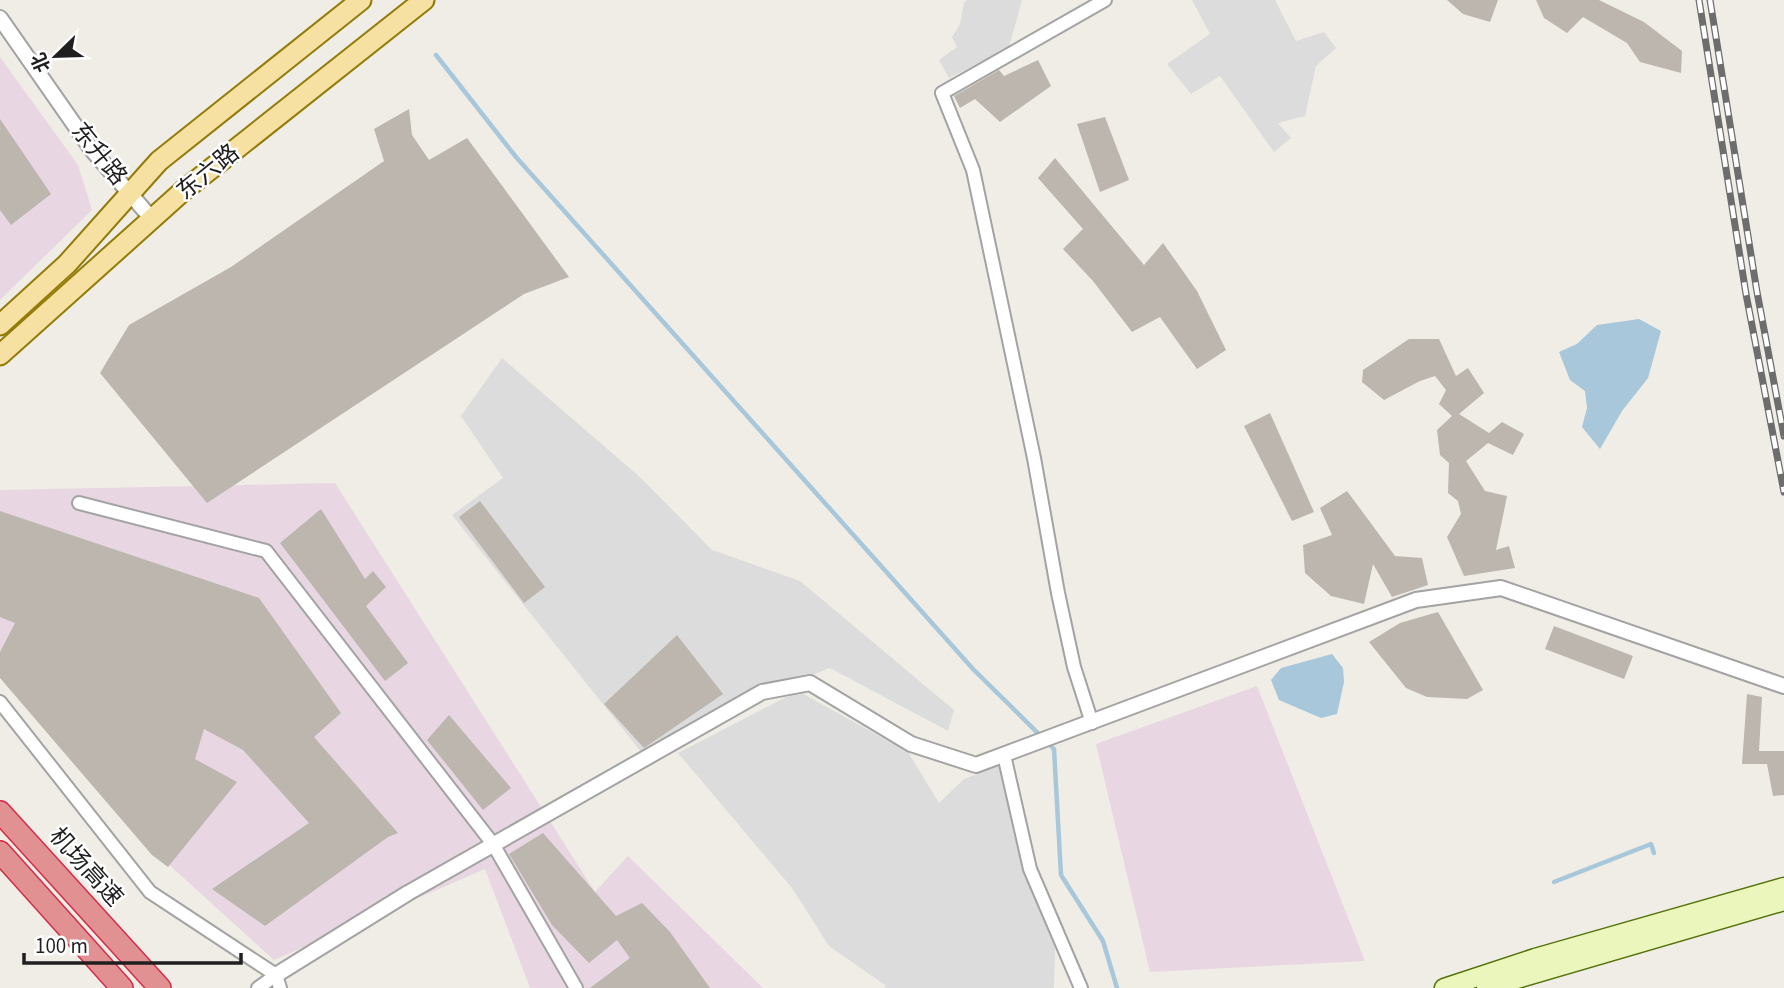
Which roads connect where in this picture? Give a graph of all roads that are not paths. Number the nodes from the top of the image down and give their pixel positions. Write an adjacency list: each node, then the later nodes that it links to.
1 (361, 0): 5 (main road, 东六路)
2 (424, 0): 6 (main road, 东六路)
3 (1105, 0): 12 (street)
4 (0, 18): 5 (street, 东升路)
5 (130, 192): 6 (street, 东升路); 7 (main road, 东六路)
6 (152, 219): 8 (main road, 东六路)
7 (0, 325)
8 (0, 355)
9 (79, 503): 15 (street)
10 (1784, 687): 12 (street)
11 (0, 702): 19 (street)
12 (1092, 723): 13 (street)
13 (1004, 755): 15 (street); 24 (street)
14 (0, 811): 21 (highway, 机场高速)
15 (493, 844): 19 (street); 23 (street)
16 (0, 852): 20 (highway)
17 (1784, 887): 25 (main road)
18 (1784, 901): 26 (main road)
19 (278, 981): 22 (street)
20 (122, 988)
21 (160, 988)
22 (258, 988)
23 (576, 988)
24 (1081, 988)
25 (1444, 988)
26 (1486, 988)

